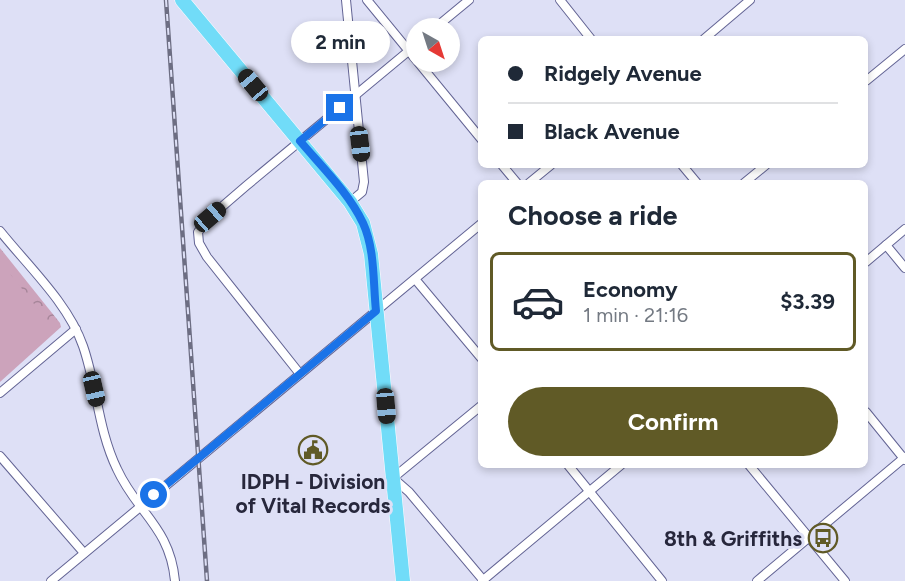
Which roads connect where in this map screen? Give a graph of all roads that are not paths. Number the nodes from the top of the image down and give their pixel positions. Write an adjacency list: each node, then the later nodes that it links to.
1 (182, 0): 17 (main road)
2 (346, 0): 15 (street)
3 (367, 0): 10 (street)
4 (469, 0): 7 (street)
5 (560, 0): 8 (street)
6 (750, 0): 9 (street)
7 (447, 18)
8 (589, 36)
9 (708, 36)
10 (406, 49)
11 (905, 49): 14 (street)
12 (406, 53): 15 (street)
13 (425, 72): 16 (street)
14 (868, 79)
15 (355, 95): 17 (street); 26 (street)
16 (478, 135)
17 (300, 141): 26 (main road); 37 (street)
18 (504, 168): 22 (street)
19 (547, 168): 23 (street)
20 (684, 168): 24 (street)
21 (762, 168): 25 (street)
22 (514, 180)
23 (533, 180)
24 (694, 180)
25 (748, 180)
26 (350, 202): 34 (main road)
27 (478, 226): 33 (street)
28 (905, 229): 30 (street)
29 (0, 231): 35 (street)
30 (886, 245): 31 (street); 32 (street)
31 (868, 260)
32 (905, 268)
33 (415, 279): 34 (street); 36 (street)
34 (376, 311): 37 (street); 46 (main road)
35 (76, 329): 38 (street); 48 (street)
36 (478, 353)
37 (300, 375): 48 (street)
38 (0, 393)
39 (478, 408): 46 (street)
40 (868, 414): 42 (street)
41 (0, 456): 50 (street)
42 (904, 458): 49 (street)
43 (571, 468): 47 (street)
44 (617, 468): 47 (street)
45 (751, 468): 49 (street)
46 (393, 478): 53 (main road); 54 (street)
47 (590, 491): 54 (street); 55 (street)
48 (141, 506): 50 (street); 52 (street)
49 (808, 537): 56 (street); 57 (street)
50 (84, 554): 51 (street)
51 (51, 581)
52 (175, 581)
53 (403, 581)
54 (483, 581)
55 (662, 581)
56 (757, 581)
57 (845, 581)

